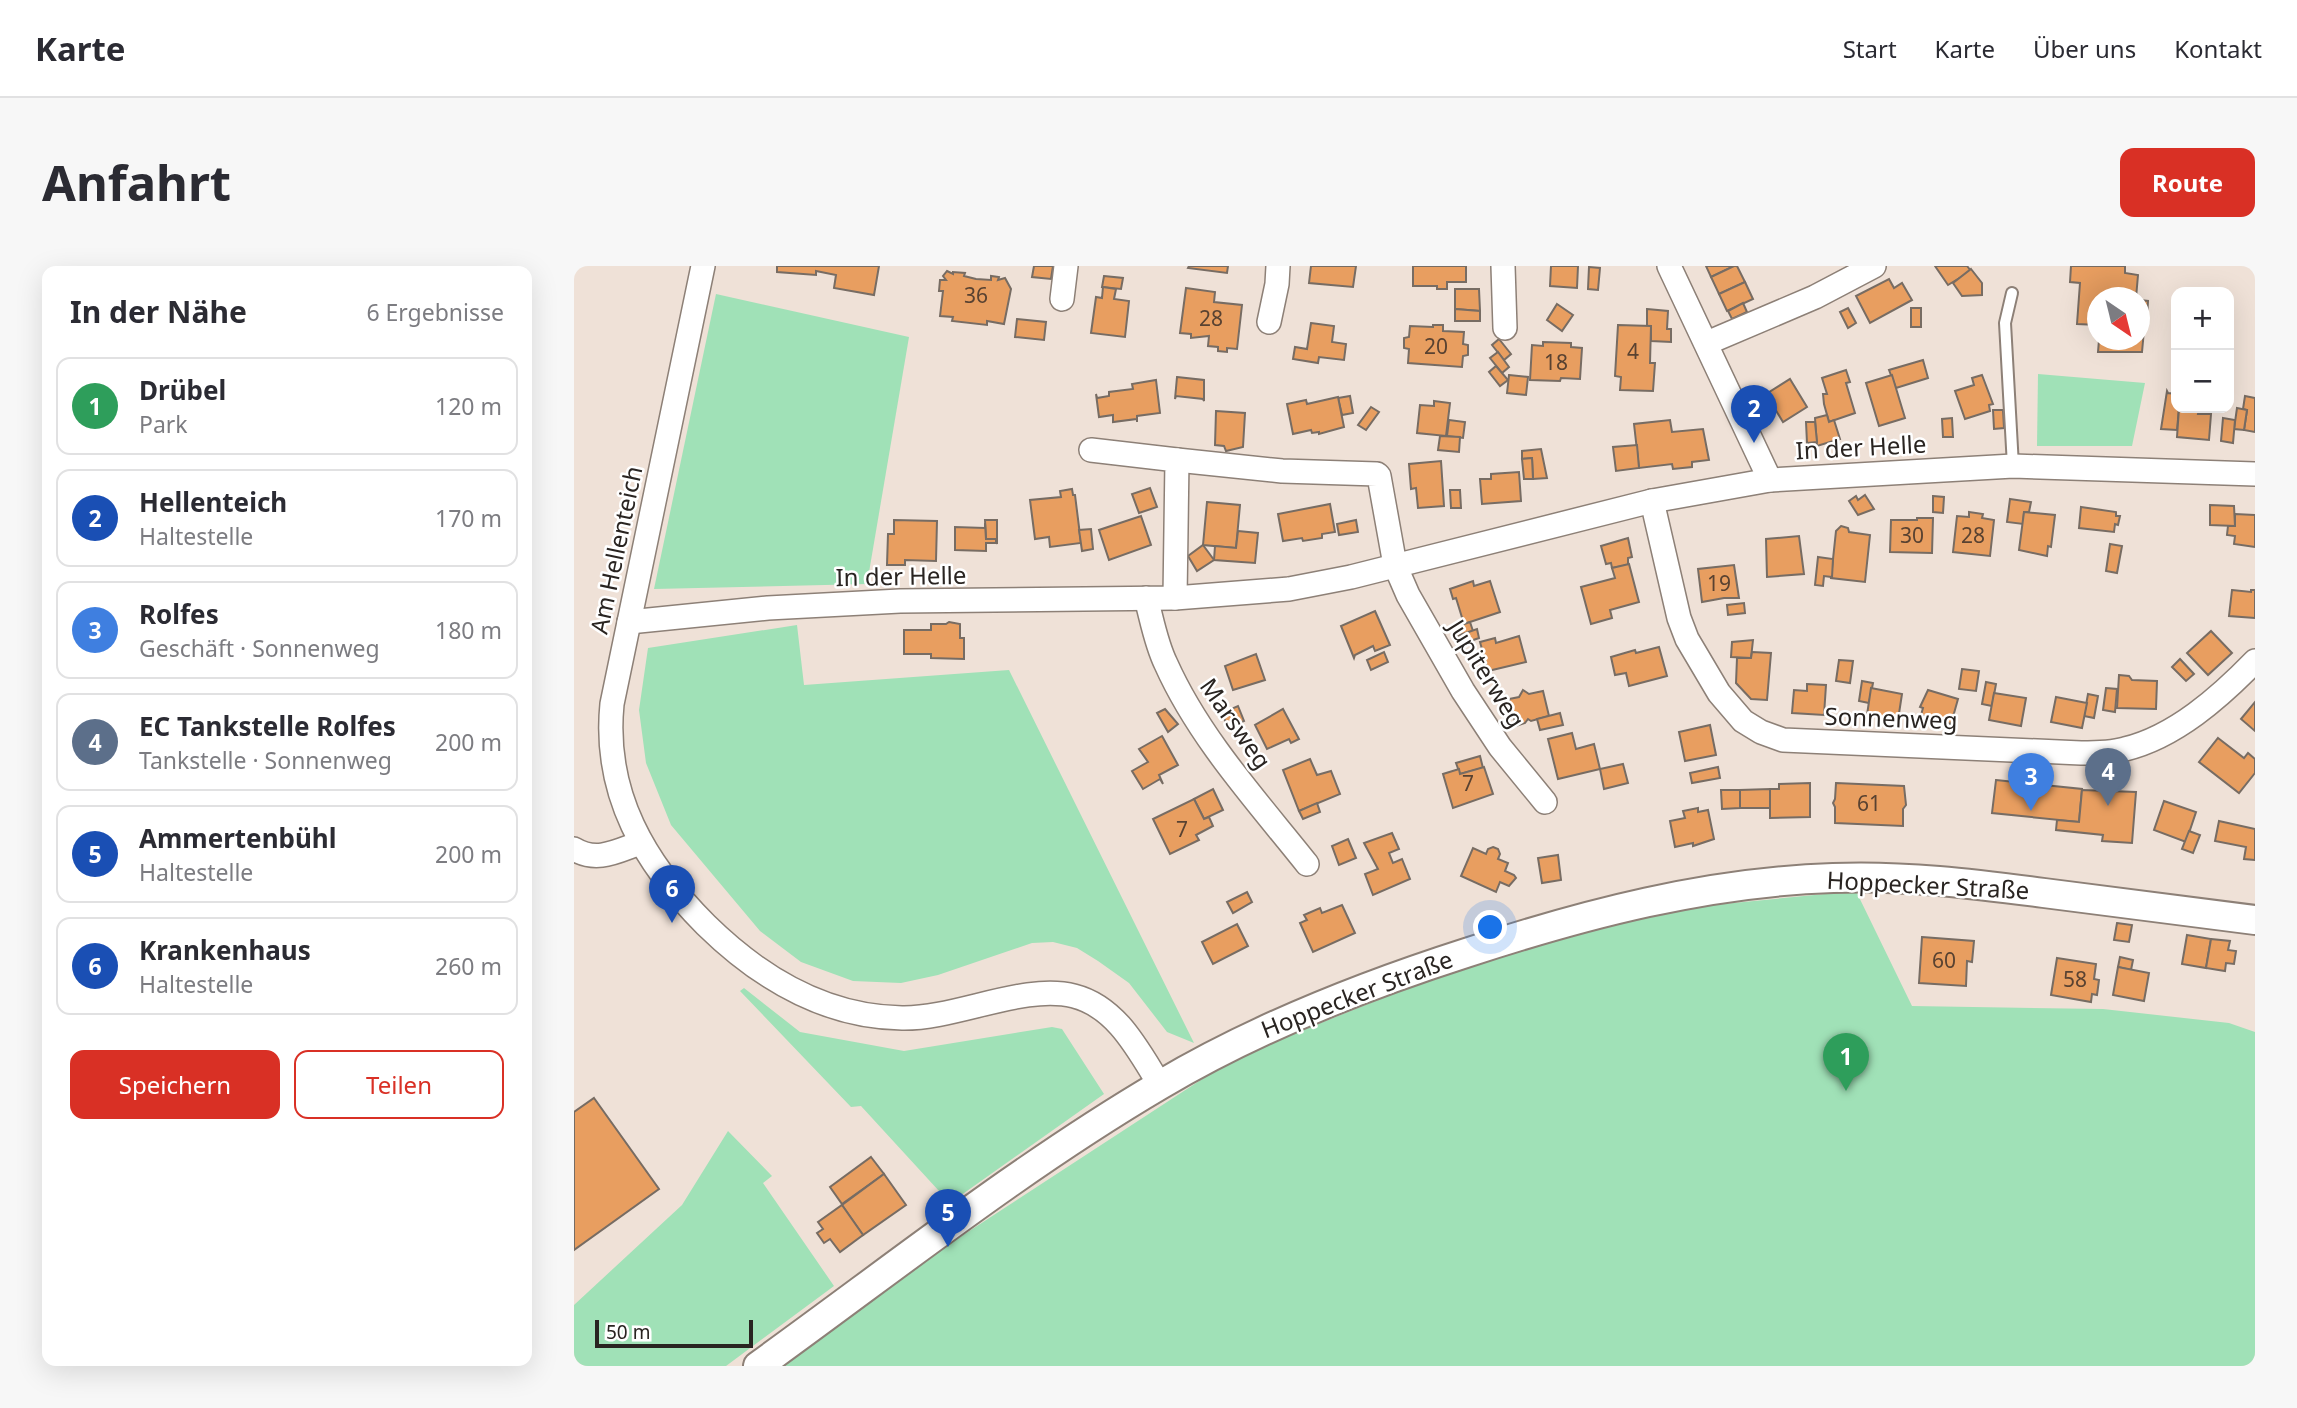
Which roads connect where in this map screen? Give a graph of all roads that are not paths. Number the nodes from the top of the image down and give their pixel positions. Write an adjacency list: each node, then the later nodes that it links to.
1 (704, 266): 21 (street, Am Hellenteich)
2 (1066, 266): 8 (street)
3 (1278, 266): 9 (street)
4 (1503, 266): 10 (street)
5 (1669, 266): 11 (street)
6 (1874, 266): 11 (street)
7 (2012, 293): 14 (lane)
8 (1062, 299)
9 (1269, 322)
10 (1505, 328)
11 (1707, 343): 16 (street)
12 (1091, 450): 13 (street)
13 (1177, 460): 18 (street); 20 (street)
14 (2013, 466): 15 (street, In der Helle); 16 (street, In der Helle)
15 (2255, 474)
16 (1770, 480): 17 (street, In der Helle)
17 (1653, 501): 18 (street, In der Helle); 22 (street, Sonnenweg)
18 (1395, 565): 20 (street, In der Helle); 23 (street, Jupiterweg)
19 (1146, 598): 20 (street, In der Helle); 21 (street, In der Helle); 26 (street, Marsweg)
20 (1175, 598)
21 (629, 622): 24 (street, Am Hellenteich)
22 (2255, 661)
23 (1545, 802)
24 (640, 843): 25 (street); 28 (street, Am Hellenteich)
25 (574, 849)
26 (1307, 864)
27 (2255, 919): 28 (street, Hoppecker Straße)
28 (1160, 1085): 29 (street, Hoppecker Straße)
29 (758, 1366)

